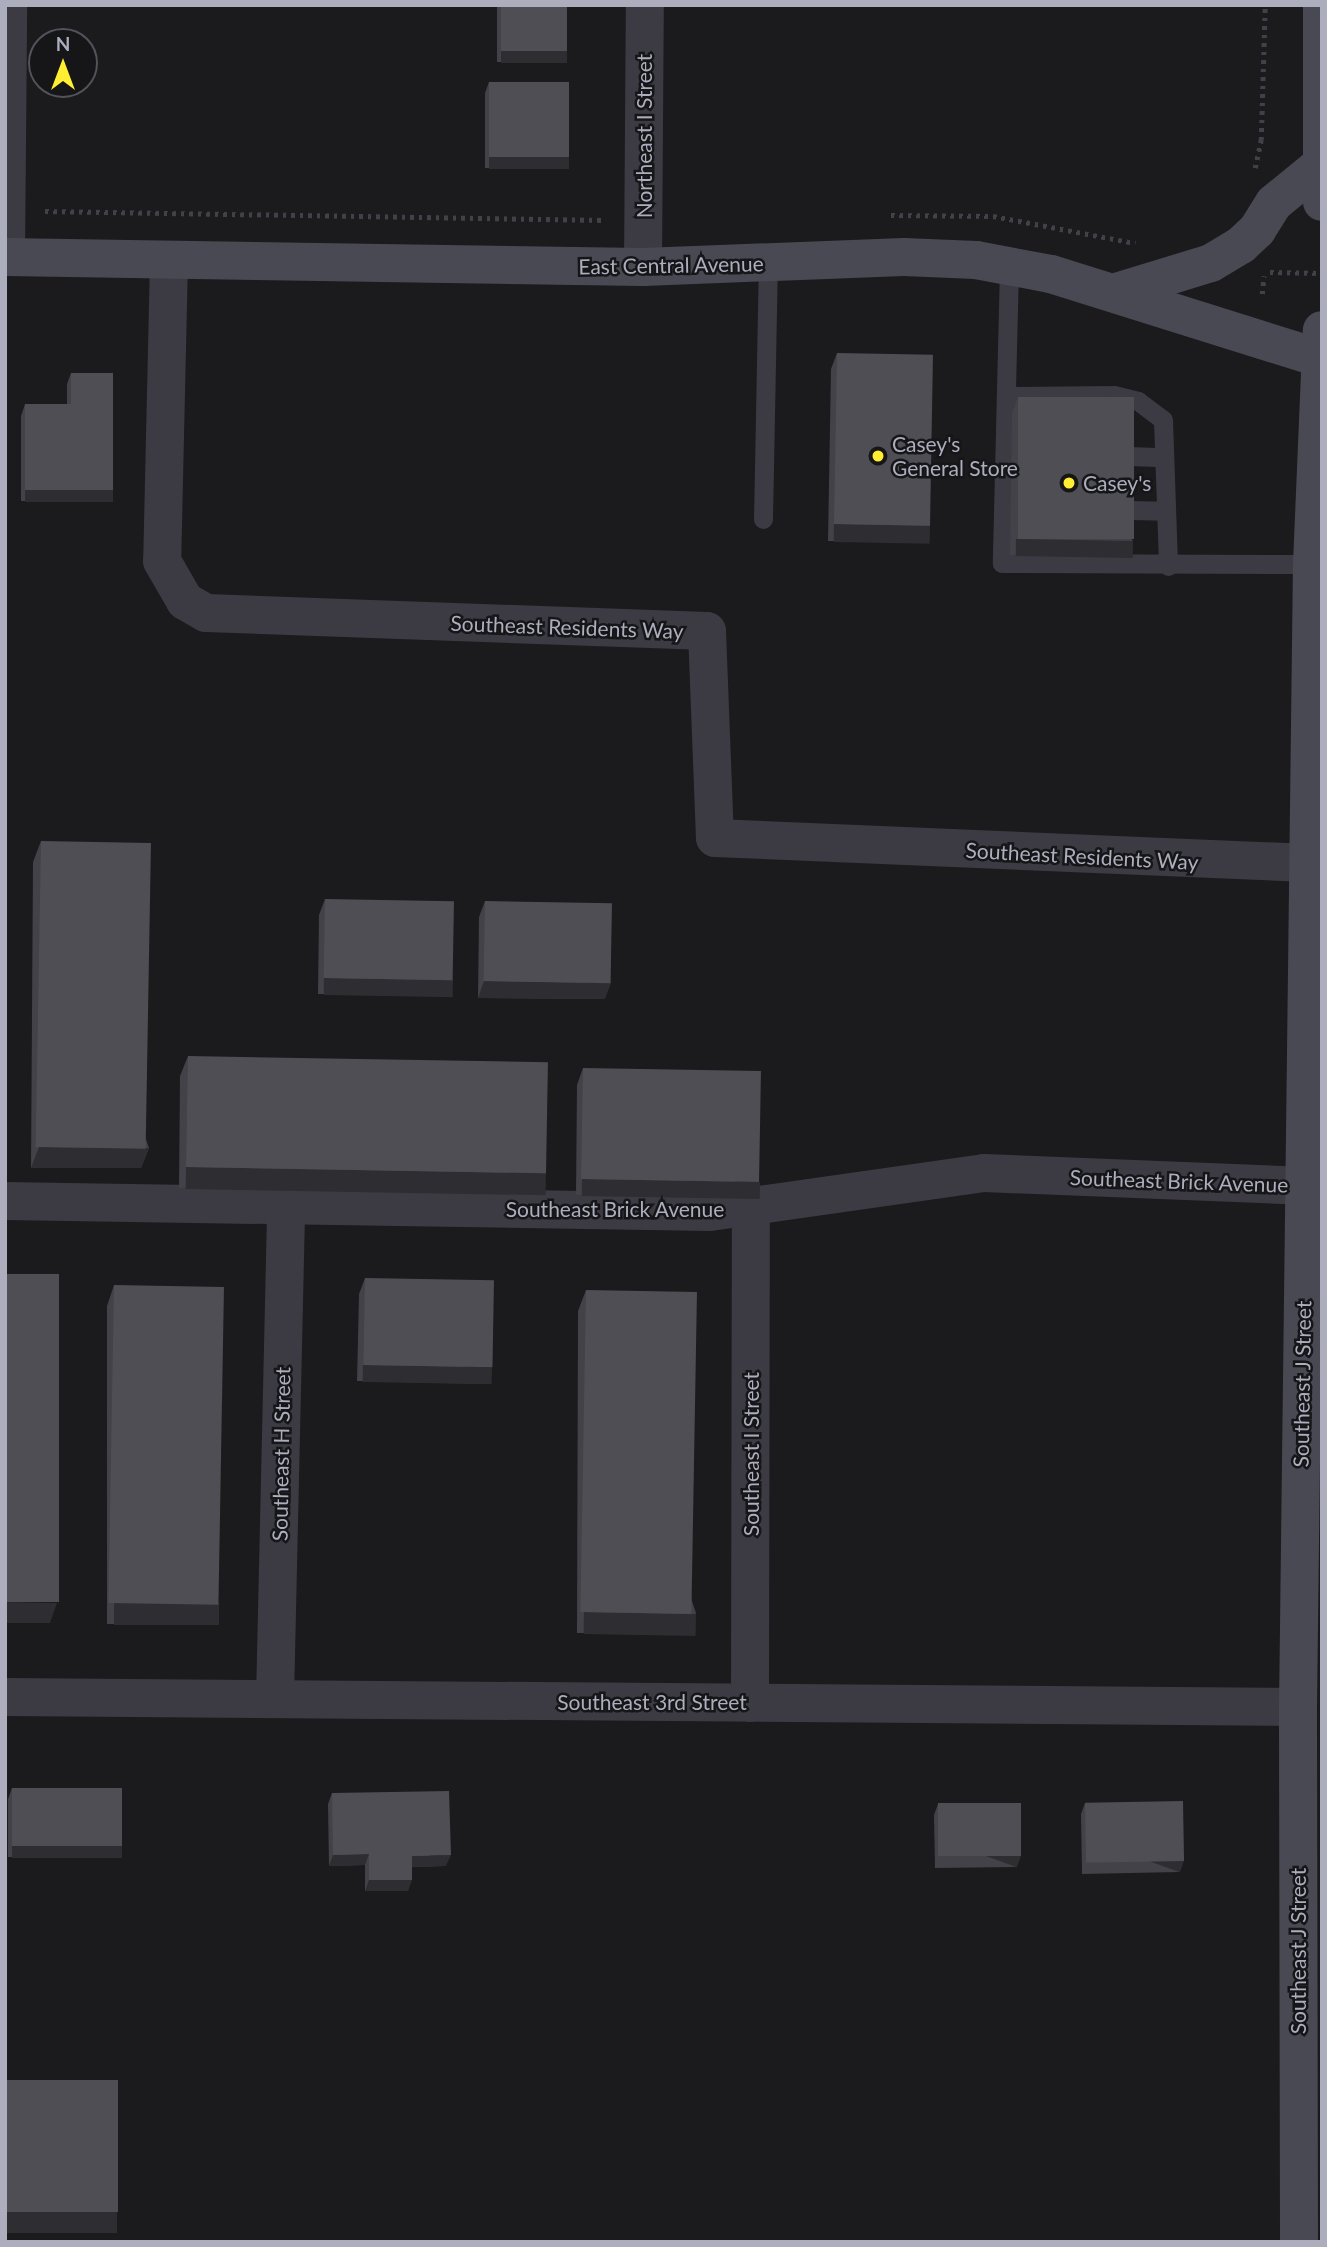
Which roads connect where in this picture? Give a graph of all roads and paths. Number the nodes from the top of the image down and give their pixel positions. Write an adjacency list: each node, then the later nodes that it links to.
1 (8, 5): 7 (street)
2 (645, 5): 10 (street, Northeast I Street)
3 (1265, 5): 6 (path)
4 (1322, 5): 5 (main road)
5 (1321, 179): 15 (main road)
6 (1252, 180)
7 (6, 257): 8 (main road, East Central Avenue)
8 (169, 260): 10 (main road, East Central Avenue); 27 (street, Southeast Residents Way)
9 (768, 264): 10 (main road, East Central Avenue); 11 (main road, East Central Avenue); 23 (lane)
10 (643, 267)
11 (1009, 267): 15 (main road, East Central Avenue); 18 (lane)
12 (1265, 271): 16 (path)
13 (1284, 272): 14 (path)
14 (1322, 272)
15 (1113, 292): 17 (main road, East Central Avenue)
16 (1262, 294)
17 (1321, 349): 24 (main road, Southeast J Street)
18 (1007, 396): 20 (lane); 25 (lane)
19 (1128, 456): 20 (lane)
20 (1164, 457): 22 (lane)
21 (1127, 510): 22 (lane)
22 (1166, 511): 25 (lane)
23 (763, 519)
24 (1312, 564): 25 (lane); 26 (main road, Southeast J Street)
25 (1168, 566)
26 (1317, 616): 27 (main road, Southeast J Street)
27 (1310, 863): 28 (main road, Southeast J Street)
28 (1306, 1186): 30 (street, Southeast Brick Avenue); 35 (main road, Southeast J Street)
29 (5, 1201): 31 (street, Southeast Brick Avenue)
30 (751, 1206): 31 (street, Southeast Brick Avenue); 34 (street, Southeast I Street)
31 (286, 1208): 33 (street, Southeast H Street)
32 (5, 1697): 33 (street, Southeast 3rd Street)
33 (275, 1699): 34 (street, Southeast 3rd Street)
34 (750, 1703): 35 (street, Southeast 3rd Street)
35 (1298, 1707): 36 (main road, Southeast J Street)
36 (1299, 2242)

